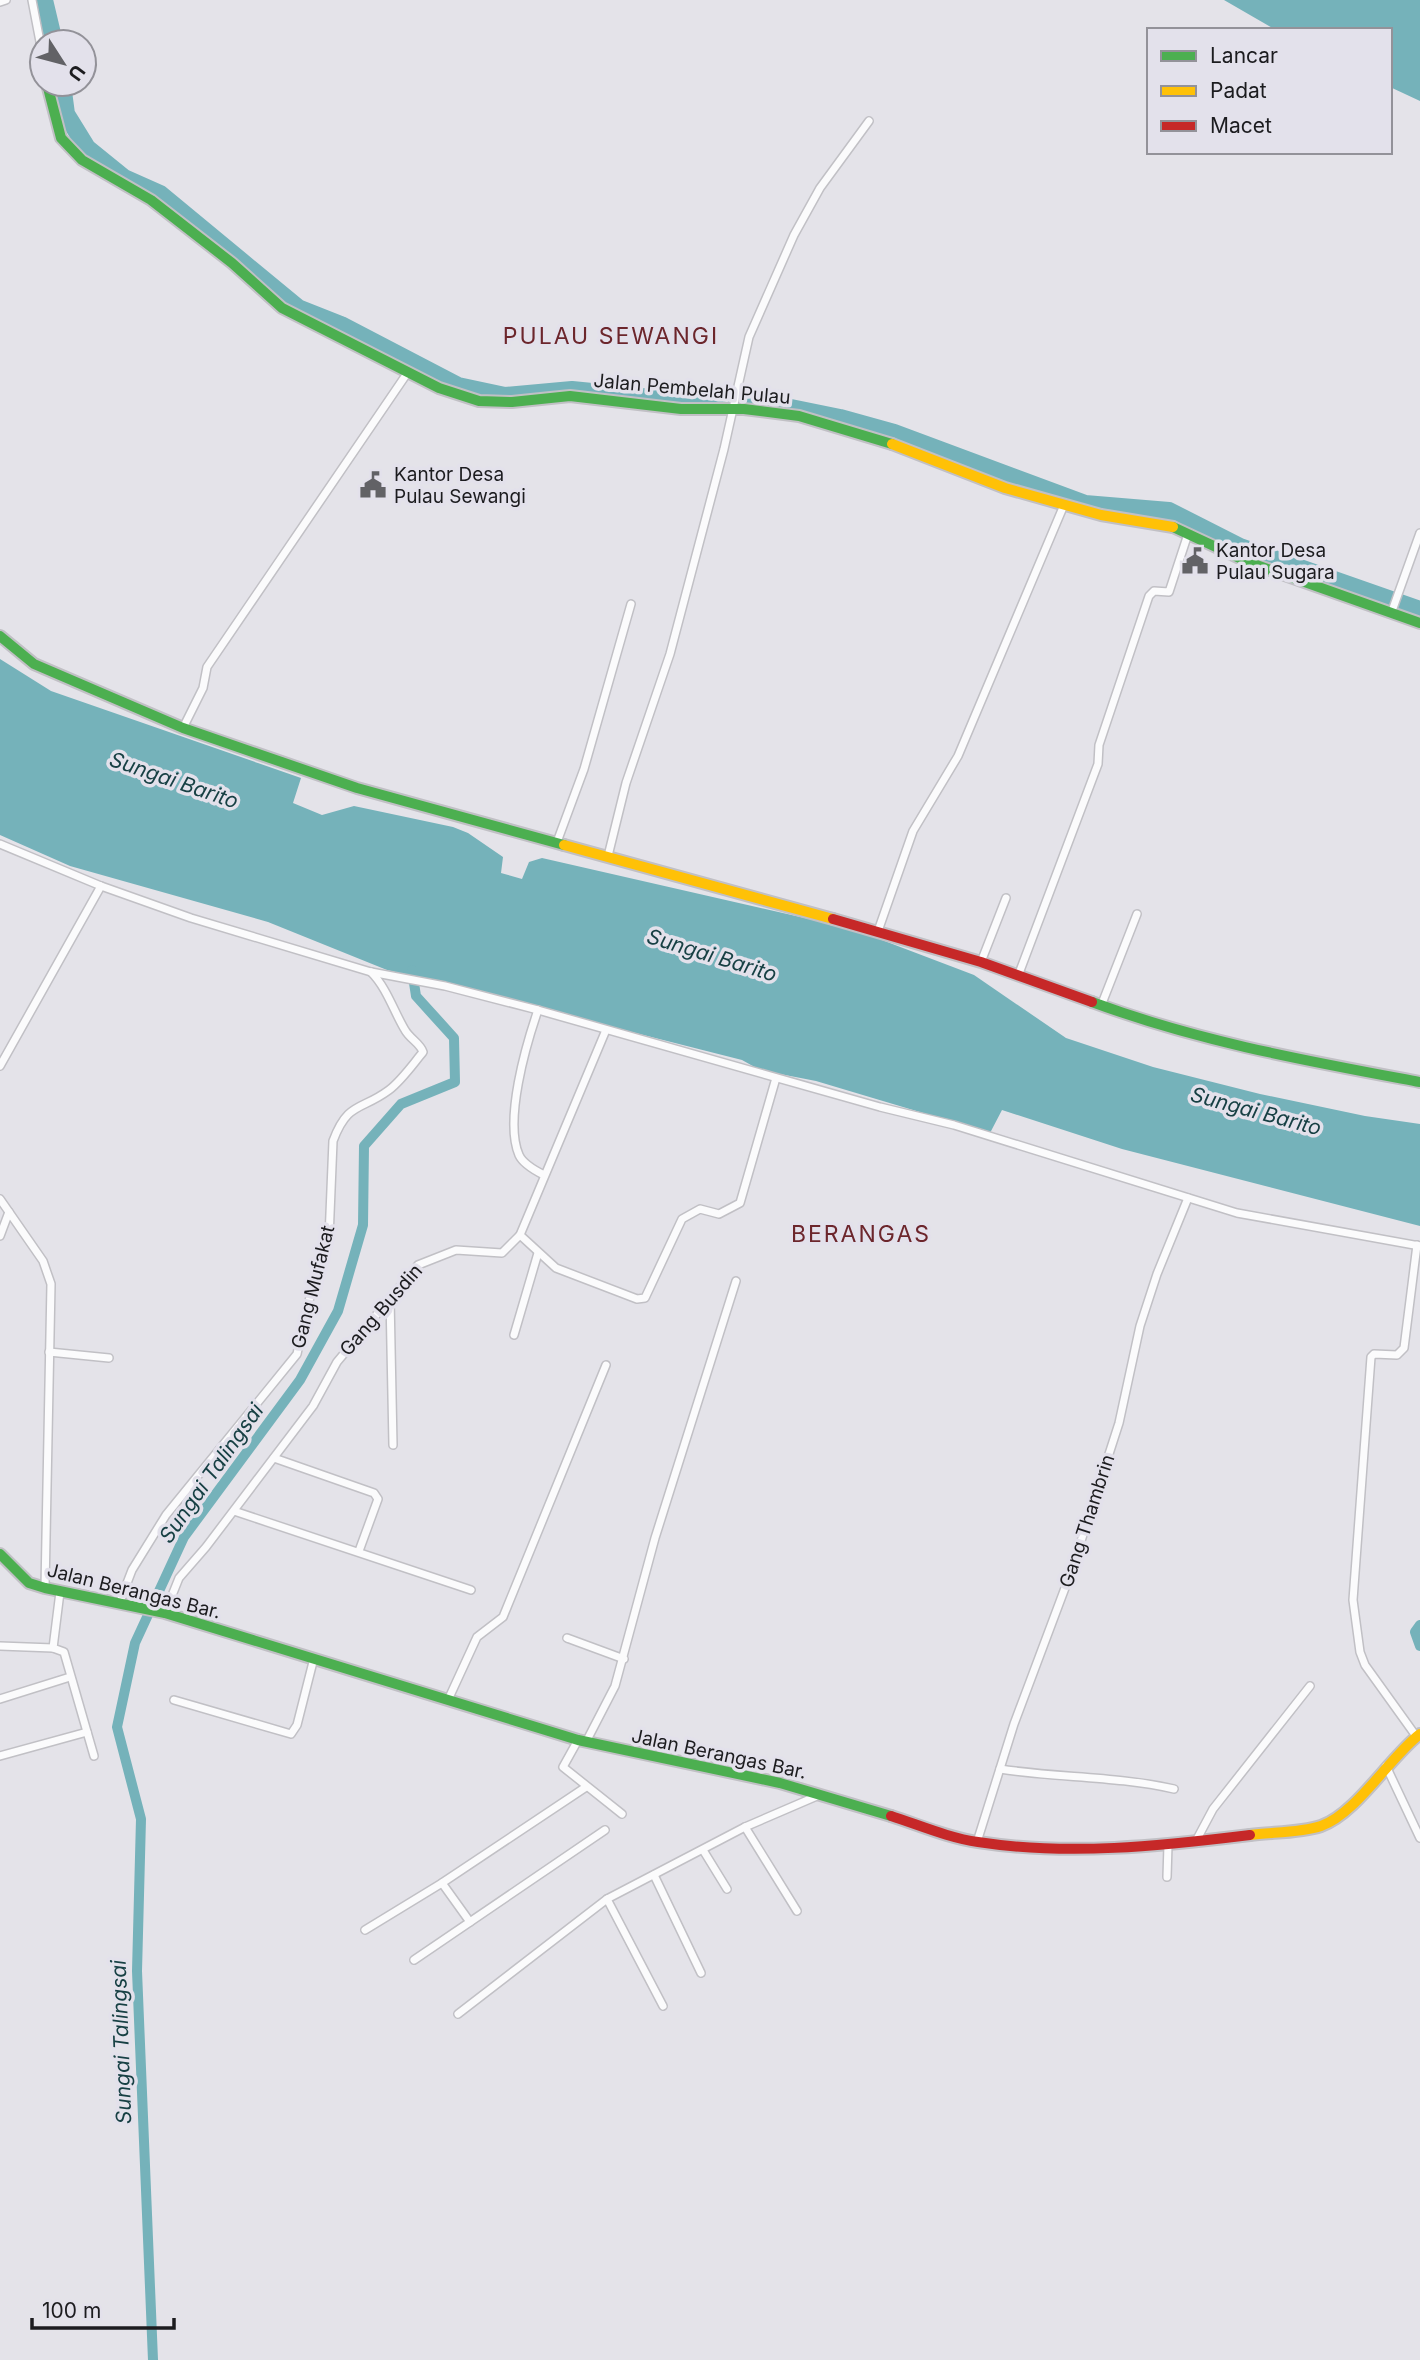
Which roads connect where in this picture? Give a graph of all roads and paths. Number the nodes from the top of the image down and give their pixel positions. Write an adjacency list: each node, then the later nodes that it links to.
1 (6, 0): 3 (street)
2 (32, 0): 4 (street)
3 (0, 2)
4 (37, 28)
5 (51, 98): 7 (street, Jalan Pembelah Pulau)
6 (869, 121): 8 (street)
7 (408, 372): 8 (street, Jalan Pembelah Pulau); 16 (street)
8 (734, 406): 9 (street, Jalan Pembelah Pulau); 19 (street)
9 (1064, 505): 11 (street, Jalan Pembelah Pulau); 23 (street)
10 (1420, 533): 13 (street)
11 (1188, 534): 13 (street, Jalan Pembelah Pulau); 26 (street)
12 (631, 604): 17 (street)
13 (1393, 608): 14 (street, Jalan Pembelah Pulau)
14 (1420, 623)
15 (0, 636): 16 (street)
16 (183, 728): 17 (street)
17 (556, 842): 19 (street)
18 (0, 844): 20 (street)
19 (608, 856): 23 (street)
20 (101, 886): 25 (street); 30 (street)
21 (1006, 898): 24 (street)
22 (1137, 914): 27 (street)
23 (878, 931): 24 (street)
24 (981, 962): 26 (street)
25 (374, 972): 28 (street); 55 (street, Gang Mufakat)
26 (1018, 976): 27 (street)
27 (1101, 1006): 32 (street)
28 (538, 1010): 29 (street); 33 (street)
29 (606, 1030): 31 (street); 33 (street)
30 (0, 1066)
31 (776, 1078): 34 (street); 40 (street)
32 (1420, 1082)
33 (544, 1175): 37 (street)
34 (1188, 1198): 39 (street); 73 (street, Gang Thambrin)
35 (0, 1199): 36 (street)
36 (9, 1212): 38 (street); 44 (street)
37 (520, 1235): 40 (street); 42 (street, Gang Busdin)
38 (0, 1236)
39 (1418, 1246): 68 (street)
40 (538, 1253): 43 (street)
41 (736, 1281): 61 (street)
42 (390, 1297): 47 (street); 48 (street, Gang Busdin)
43 (514, 1335)
44 (49, 1352): 45 (street); 52 (street)
45 (109, 1358)
46 (607, 1365): 66 (street)
47 (393, 1444)
48 (274, 1458): 49 (street, Gang Busdin); 50 (street)
49 (234, 1511): 50 (street); 56 (street, Gang Busdin)
50 (359, 1551): 53 (street)
51 (0, 1554): 52 (street, Jalan Berangas Bar.)
52 (45, 1588): 54 (street, Jalan Berangas Bar.)
53 (471, 1590)
54 (60, 1592): 55 (street, Jalan Berangas Bar.); 59 (street)
55 (124, 1605): 56 (street, Jalan Berangas Bar.)
56 (161, 1612): 60 (street, Jalan Berangas Bar.)
57 (567, 1638): 61 (street)
58 (0, 1646): 59 (street)
59 (53, 1648): 62 (street)
60 (314, 1658): 65 (street); 66 (street, Jalan Berangas Bar.)
61 (624, 1659): 69 (street)
62 (70, 1677): 64 (street); 67 (street)
63 (1310, 1686): 81 (street)
64 (0, 1699)
65 (174, 1700)
66 (448, 1700): 69 (street, Jalan Berangas Bar.)
67 (87, 1732): 70 (street); 71 (street)
68 (1418, 1735): 72 (street, Jalan Berangas Bar.)
69 (582, 1741): 74 (street); 76 (street, Jalan Berangas Bar.)
70 (0, 1756)
71 (93, 1756)
72 (1385, 1764): 80 (street); 81 (street, Jalan Berangas Bar.)
73 (1000, 1769): 75 (street); 82 (street, Gang Thambrin)
74 (586, 1787): 77 (street); 87 (street)
75 (1174, 1789)
76 (821, 1794): 78 (street); 82 (street, Jalan Berangas Bar.)
77 (622, 1814)
78 (745, 1827): 84 (street); 90 (street)
79 (605, 1830): 91 (street)
80 (1420, 1838)
81 (1197, 1839): 83 (street, Jalan Berangas Bar.)
82 (977, 1842): 83 (street, Jalan Berangas Bar.)
83 (1168, 1844): 86 (street)
84 (703, 1850): 85 (street); 88 (street)
85 (654, 1875): 89 (street); 94 (street)
86 (1167, 1877)
87 (442, 1883): 91 (street); 92 (street)
88 (727, 1889)
89 (607, 1899): 95 (street); 96 (street)
90 (797, 1911)
91 (470, 1922): 93 (street)
92 (365, 1930)
93 (414, 1960)
94 (701, 1973)
95 (663, 2006)
96 (458, 2014)

